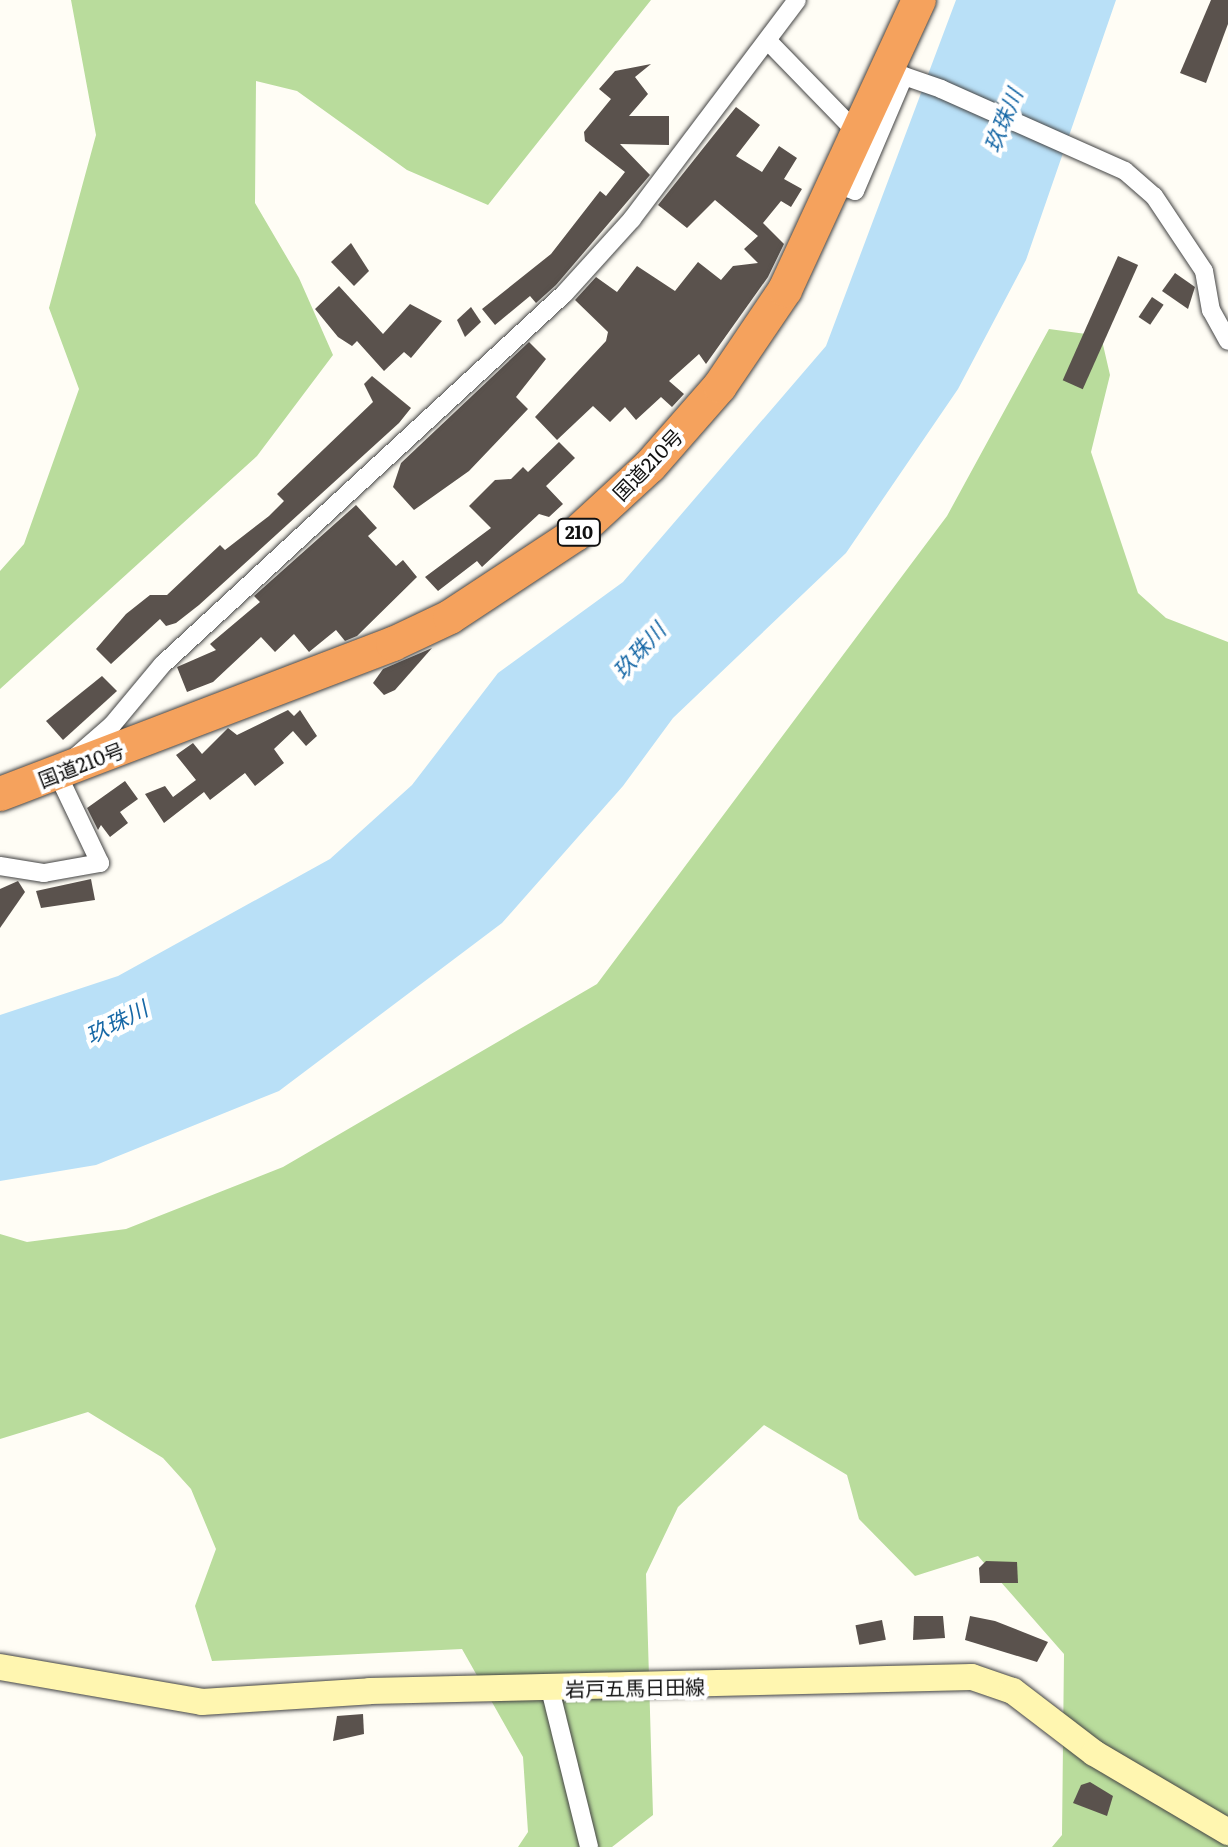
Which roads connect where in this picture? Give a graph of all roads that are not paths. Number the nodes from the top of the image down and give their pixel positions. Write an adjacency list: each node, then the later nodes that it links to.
1 (797, 0): 3 (street)
2 (919, 0): 4 (highway, 国道210号 / 210)
3 (768, 41): 4 (street); 7 (street)
4 (859, 135): 5 (highway, 国道210号 / 210)
5 (838, 185): 6 (street); 7 (highway, 国道210号 / 210)
6 (1228, 341)
7 (57, 773): 8 (highway, 国道210号 / 210); 9 (street)
8 (0, 794)
9 (0, 866)
10 (0, 1667): 11 (main road, 岩戸五馬日田線)
11 (550, 1689): 12 (main road, 岩戸五馬日田線); 13 (street)
12 (1228, 1832)
13 (589, 1847)

